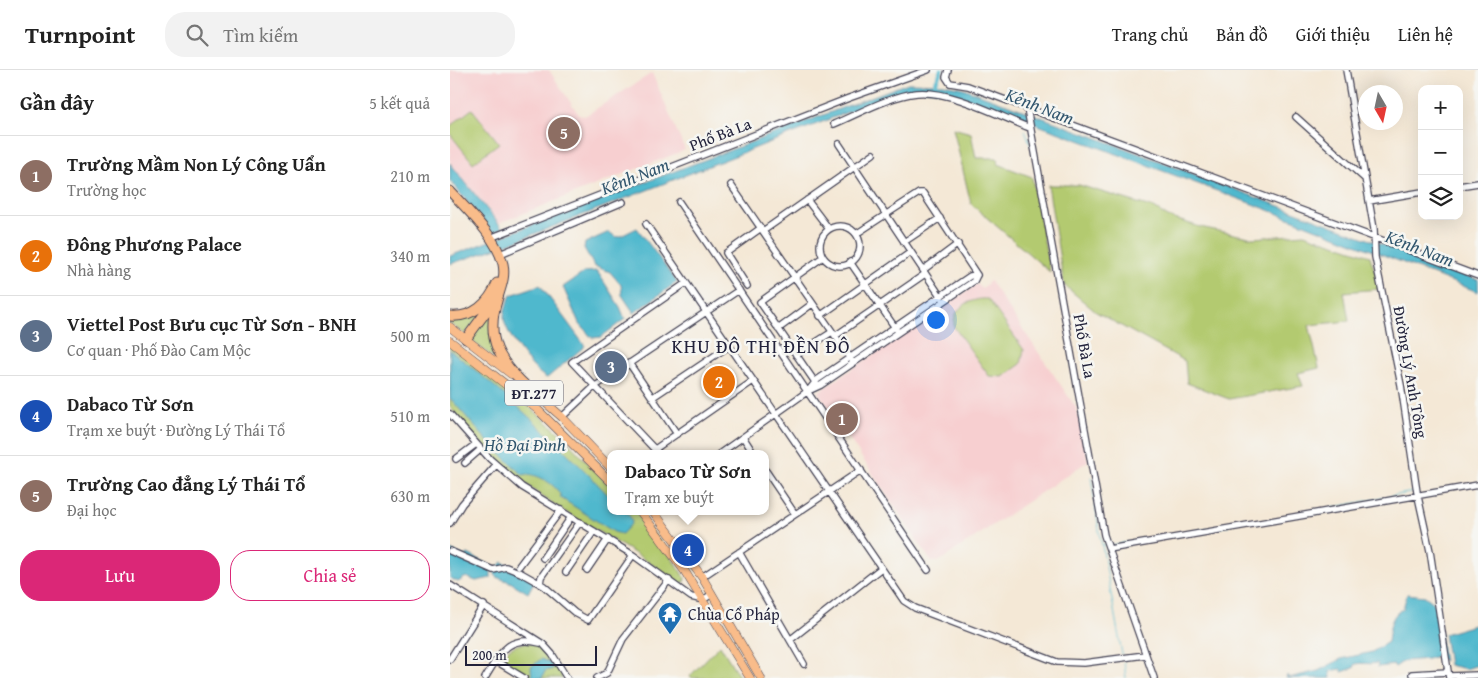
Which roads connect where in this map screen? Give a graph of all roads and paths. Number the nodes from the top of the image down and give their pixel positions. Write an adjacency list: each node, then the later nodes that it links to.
1 (928, 70): 4 (street, Phố Bà La)
2 (948, 70): 5 (street)
3 (1346, 70): 12 (street, Đường Lý Anh Tông)
4 (920, 72): 29 (street, Phố Bà La)
5 (1027, 108): 8 (street, Phố Bà La); 30 (street)
6 (1296, 117): 12 (street)
7 (834, 124): 8 (street)
8 (1030, 128): 99 (street, Phố Bà La)
9 (840, 144): 11 (street)
10 (873, 154): 11 (street)
11 (854, 166): 19 (street); 23 (street)
12 (1364, 178): 20 (street, Đường Lý Anh Tông)
13 (1478, 183): 15 (street)
14 (731, 185): 27 (street)
15 (1463, 185)
16 (450, 191): 29 (highway)
17 (1418, 193): 20 (street)
18 (450, 197): 29 (highway)
19 (807, 200): 26 (street); 27 (street)
20 (1369, 201): 30 (street, Đường Lý Anh Tông)
21 (623, 202): 34 (street)
22 (679, 202): 43 (street)
23 (885, 215): 24 (street); 28 (street); 31 (street)
24 (940, 218): 31 (street); 32 (street)
25 (646, 224): 40 (street)
26 (830, 229): 28 (street); 35 (street)
27 (762, 230): 39 (street); 42 (street)
28 (856, 234): 36 (street)
29 (487, 238): 34 (highway)
30 (1374, 238): 38 (street); 89 (street, Đường Lý Anh Tông)
31 (904, 242): 33 (street)
32 (958, 244): 37 (street); 45 (street)
33 (911, 252): 37 (street); 41 (street)
34 (497, 254): 44 (highway); 49 (highway)
35 (823, 257): 36 (street); 39 (street)
36 (850, 262): 41 (street)
37 (924, 272): 45 (street); 47 (street)
38 (1478, 276)
39 (794, 277): 46 (street); 52 (street)
40 (686, 283): 48 (street); 64 (street)
41 (865, 284): 47 (street); 50 (street)
42 (747, 286)
43 (739, 290): 48 (street); 65 (street)
44 (499, 294): 55 (highway); 63 (highway)
45 (942, 298): 53 (street)
46 (812, 304): 50 (street); 52 (street)
47 (880, 305): 53 (street); 54 (street)
48 (706, 312): 57 (street); 60 (street)
49 (450, 316)
50 (820, 316): 54 (street)
51 (450, 327): 55 (main road, ĐT.277)
52 (778, 329): 58 (street)
53 (896, 330): 59 (street)
54 (833, 334): 58 (street); 59 (street)
55 (466, 339): 63 (main road, ĐT.277)
56 (450, 341): 86 (main road, ĐT.277)
57 (728, 346): 61 (street); 66 (street)
58 (796, 356): 62 (street)
59 (852, 360): 62 (street)
60 (629, 363): 64 (street); 66 (street)
61 (753, 382): 68 (street); 72 (street)
62 (816, 385): 65 (street)
63 (526, 386): 69 (main road, ĐT.277)
64 (594, 386): 69 (street); 76 (street)
65 (808, 391): 68 (street); 84 (street)
66 (653, 398): 72 (street)
67 (450, 414): 70 (street)
68 (775, 414): 73 (street); 88 (street)
69 (562, 417): 82 (main road, ĐT.277)
70 (457, 422): 71 (street); 74 (street)
71 (450, 428)
72 (677, 434): 77 (street)
73 (743, 437): 78 (street); 79 (street)
74 (476, 444): 75 (street); 80 (street)
75 (481, 449): 81 (street); 83 (street)
76 (655, 450)
77 (659, 450)
78 (724, 450)
79 (751, 450)
80 (456, 459)
81 (465, 462)
82 (607, 464)
83 (496, 465): 90 (street); 96 (street)
84 (862, 470): 88 (street); 107 (street)
85 (769, 475): 91 (street)
86 (607, 478)
87 (1478, 485): 89 (street)
88 (828, 492): 91 (street); 105 (street)
89 (1418, 496): 99 (street); 126 (street, Đường Lý Anh Tông)
90 (560, 510): 94 (street); 104 (street)
91 (795, 514): 101 (street)
92 (644, 515): 114 (main road)
93 (656, 515): 109 (main road)
94 (571, 517): 95 (street); 103 (street)
95 (580, 522): 97 (street); 111 (street)
96 (450, 523)
97 (594, 531): 98 (street); 108 (street)
98 (608, 539): 102 (street); 106 (street)
99 (1108, 549): 120 (street, Phố Bà La)
100 (450, 551): 111 (street)
101 (739, 552): 109 (street); 117 (street)
102 (633, 555): 110 (street); 111 (street)
103 (543, 558)
104 (519, 566)
105 (880, 569): 117 (street); 120 (street)
106 (587, 570)
107 (928, 570)
108 (566, 572)
109 (702, 577): 113 (main road)
110 (669, 580): 114 (street); 125 (street)
111 (540, 584)
112 (451, 586): 115 (street)
113 (712, 594): 114 (street); 133 (main road)
114 (703, 600): 132 (main road)
115 (484, 606): 116 (street); 121 (street)
116 (520, 628): 118 (street); 119 (street)
117 (790, 640): 123 (street)
118 (522, 641): 119 (street); 122 (street)
119 (543, 644): 130 (street)
120 (1146, 655): 134 (street, Phố Bà La)
121 (450, 660)
122 (496, 661): 128 (street); 129 (street)
123 (804, 664)
124 (1412, 674): 126 (street)
125 (609, 675): 131 (street)
126 (1449, 675): 127 (street)
127 (1478, 675)
128 (485, 678)
129 (524, 678)
130 (567, 678)
131 (597, 678)
132 (750, 678)
133 (761, 678)
134 (1154, 678)

